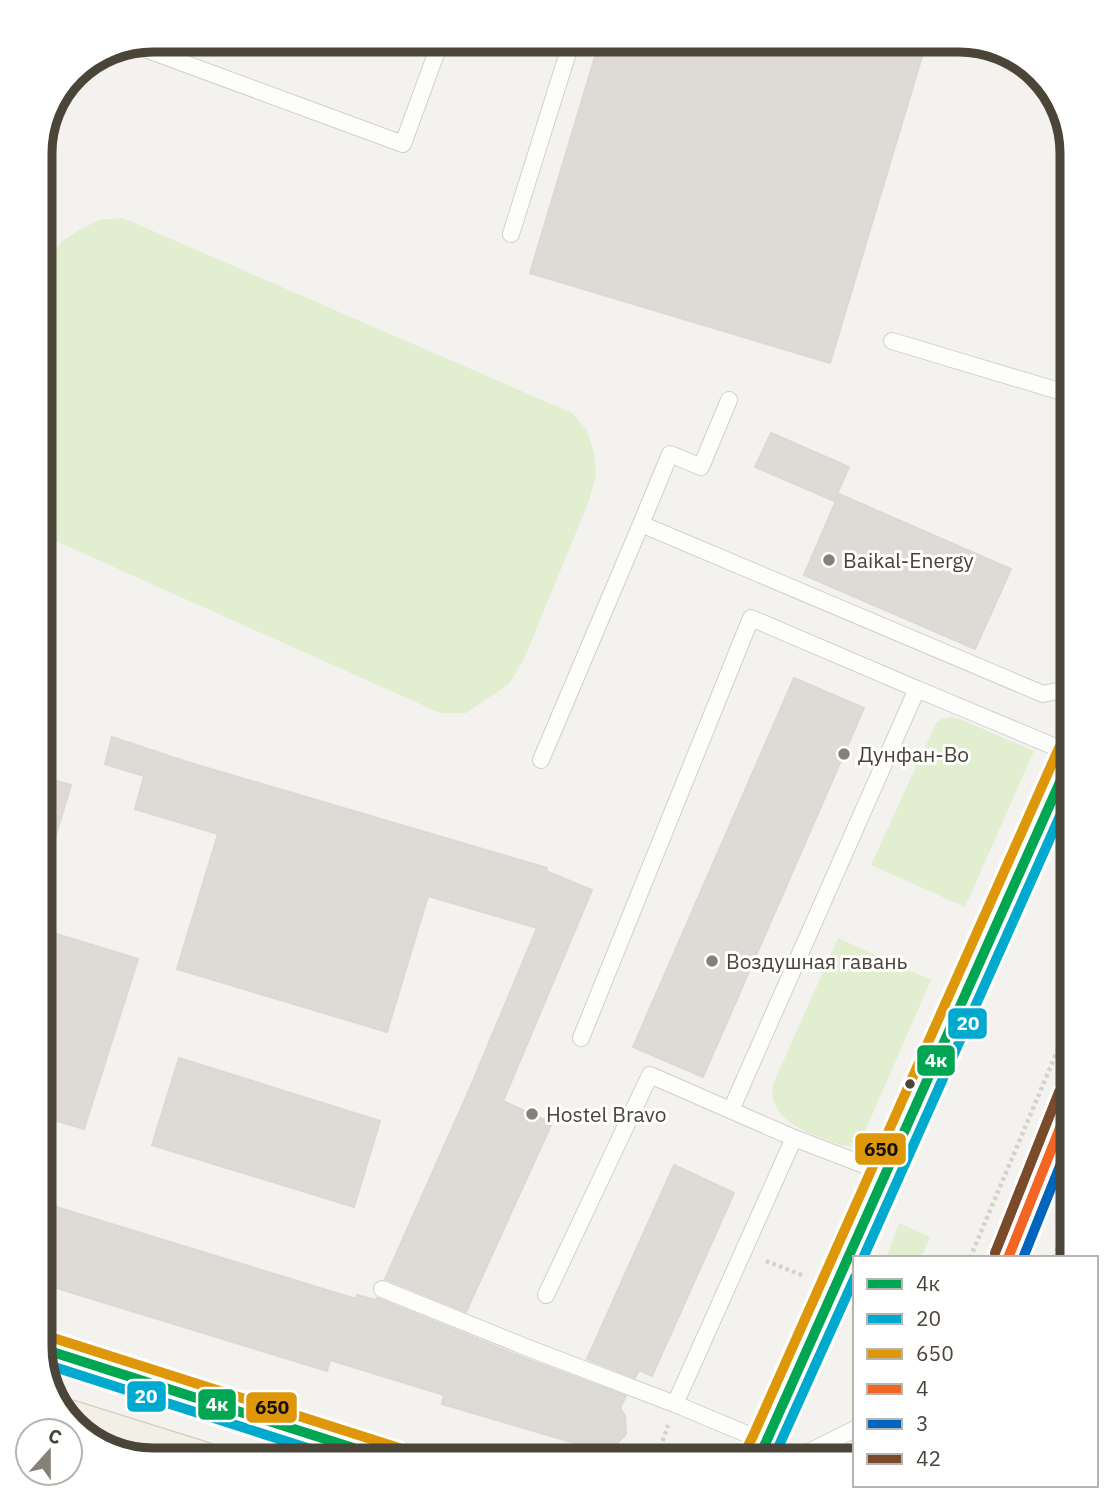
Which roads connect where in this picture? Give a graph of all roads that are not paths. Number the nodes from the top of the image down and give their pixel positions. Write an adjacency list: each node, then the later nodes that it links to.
1 (151, 52): 2 (lane)
2 (436, 52)
3 (568, 53): 4 (lane)
4 (511, 233)
5 (892, 341): 6 (lane)
6 (1060, 391)
7 (729, 400): 8 (lane)
8 (641, 524): 10 (lane); 12 (lane)
9 (917, 690): 11 (lane); 14 (lane); 15 (lane)
10 (1060, 690)
11 (1060, 749)
12 (541, 760)
13 (1060, 781): 18 (main road)
14 (581, 1038)
15 (732, 1110): 17 (lane); 23 (lane)
16 (1060, 1127): 21 (lane)
17 (794, 1138): 18 (lane); 25 (lane)
18 (885, 1173): 19 (main road)
19 (870, 1209): 20 (main road); 31 (main road)
20 (861, 1256)
21 (1009, 1256)
22 (382, 1289): 25 (lane)
23 (546, 1295)
24 (53, 1352): 29 (main road)
25 (675, 1404): 30 (lane)
26 (90, 1426): 28 (main road)
27 (853, 1430): 32 (lane)
28 (160, 1448)
29 (354, 1448)
30 (759, 1448)
31 (773, 1448)
32 (791, 1448)

